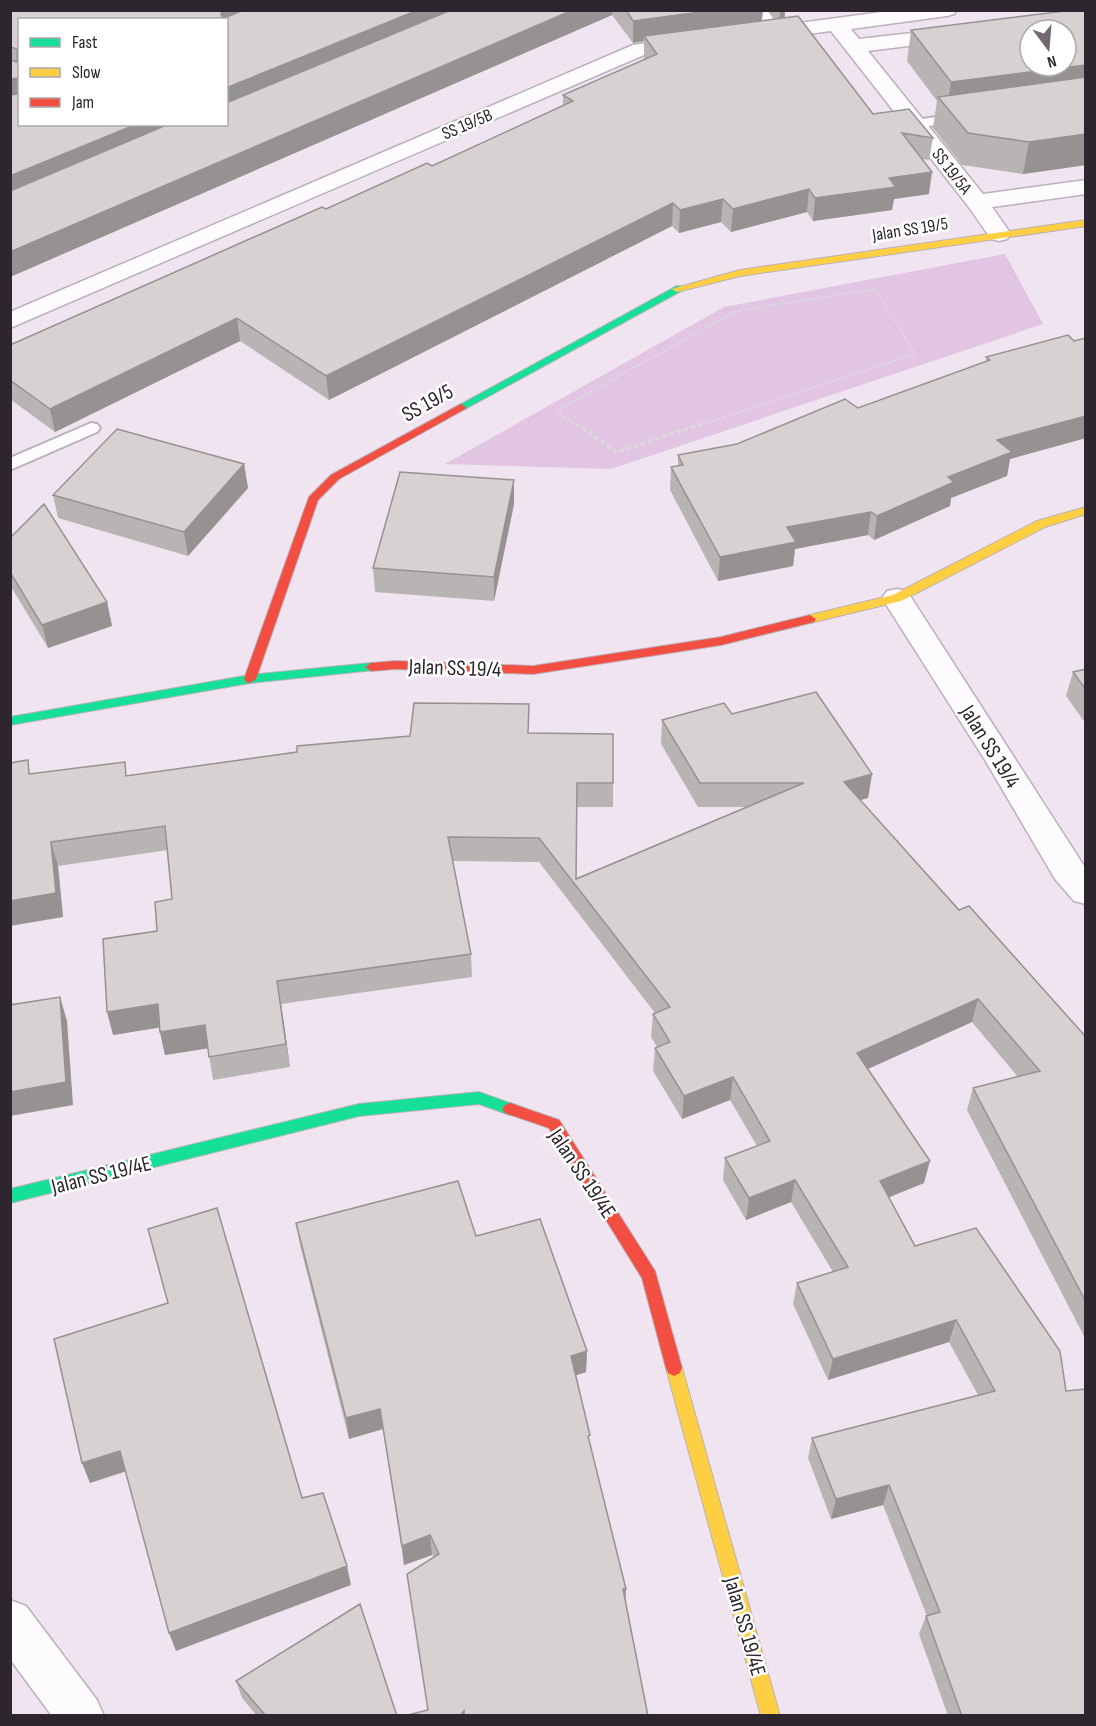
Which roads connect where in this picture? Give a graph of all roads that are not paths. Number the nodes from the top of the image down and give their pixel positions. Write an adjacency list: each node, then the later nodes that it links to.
1 (760, 10): 4 (lane)
2 (947, 10): 3 (street)
3 (837, 24): 4 (street); 8 (street, SS 19/5A)
4 (776, 32): 6 (street)
5 (970, 32): 8 (street)
6 (742, 36)
7 (708, 41): 16 (street, SS 19/5B)
8 (855, 46): 10 (street, SS 19/5A)
9 (983, 115): 10 (lane)
10 (915, 124): 12 (street, SS 19/5A)
11 (1086, 187): 12 (street)
12 (977, 202): 14 (street, SS 19/5A)
13 (1086, 223): 14 (street, Jalan SS 19/5)
14 (999, 234): 15 (street, Jalan SS 19/5)
15 (740, 273): 21 (street, SS 19/5)
16 (10, 321)
17 (92, 429): 18 (lane)
18 (10, 465)
19 (1086, 510): 20 (street, Jalan SS 19/4)
20 (897, 598): 21 (street, Jalan SS 19/4); 23 (street, Jalan SS 19/4)
21 (250, 679): 22 (street, Jalan SS 19/4)
22 (10, 721)
23 (1086, 892)
24 (10, 1196): 27 (street, Jalan SS 19/4E)
25 (10, 1622): 26 (street)
26 (81, 1716)
27 (771, 1716)

